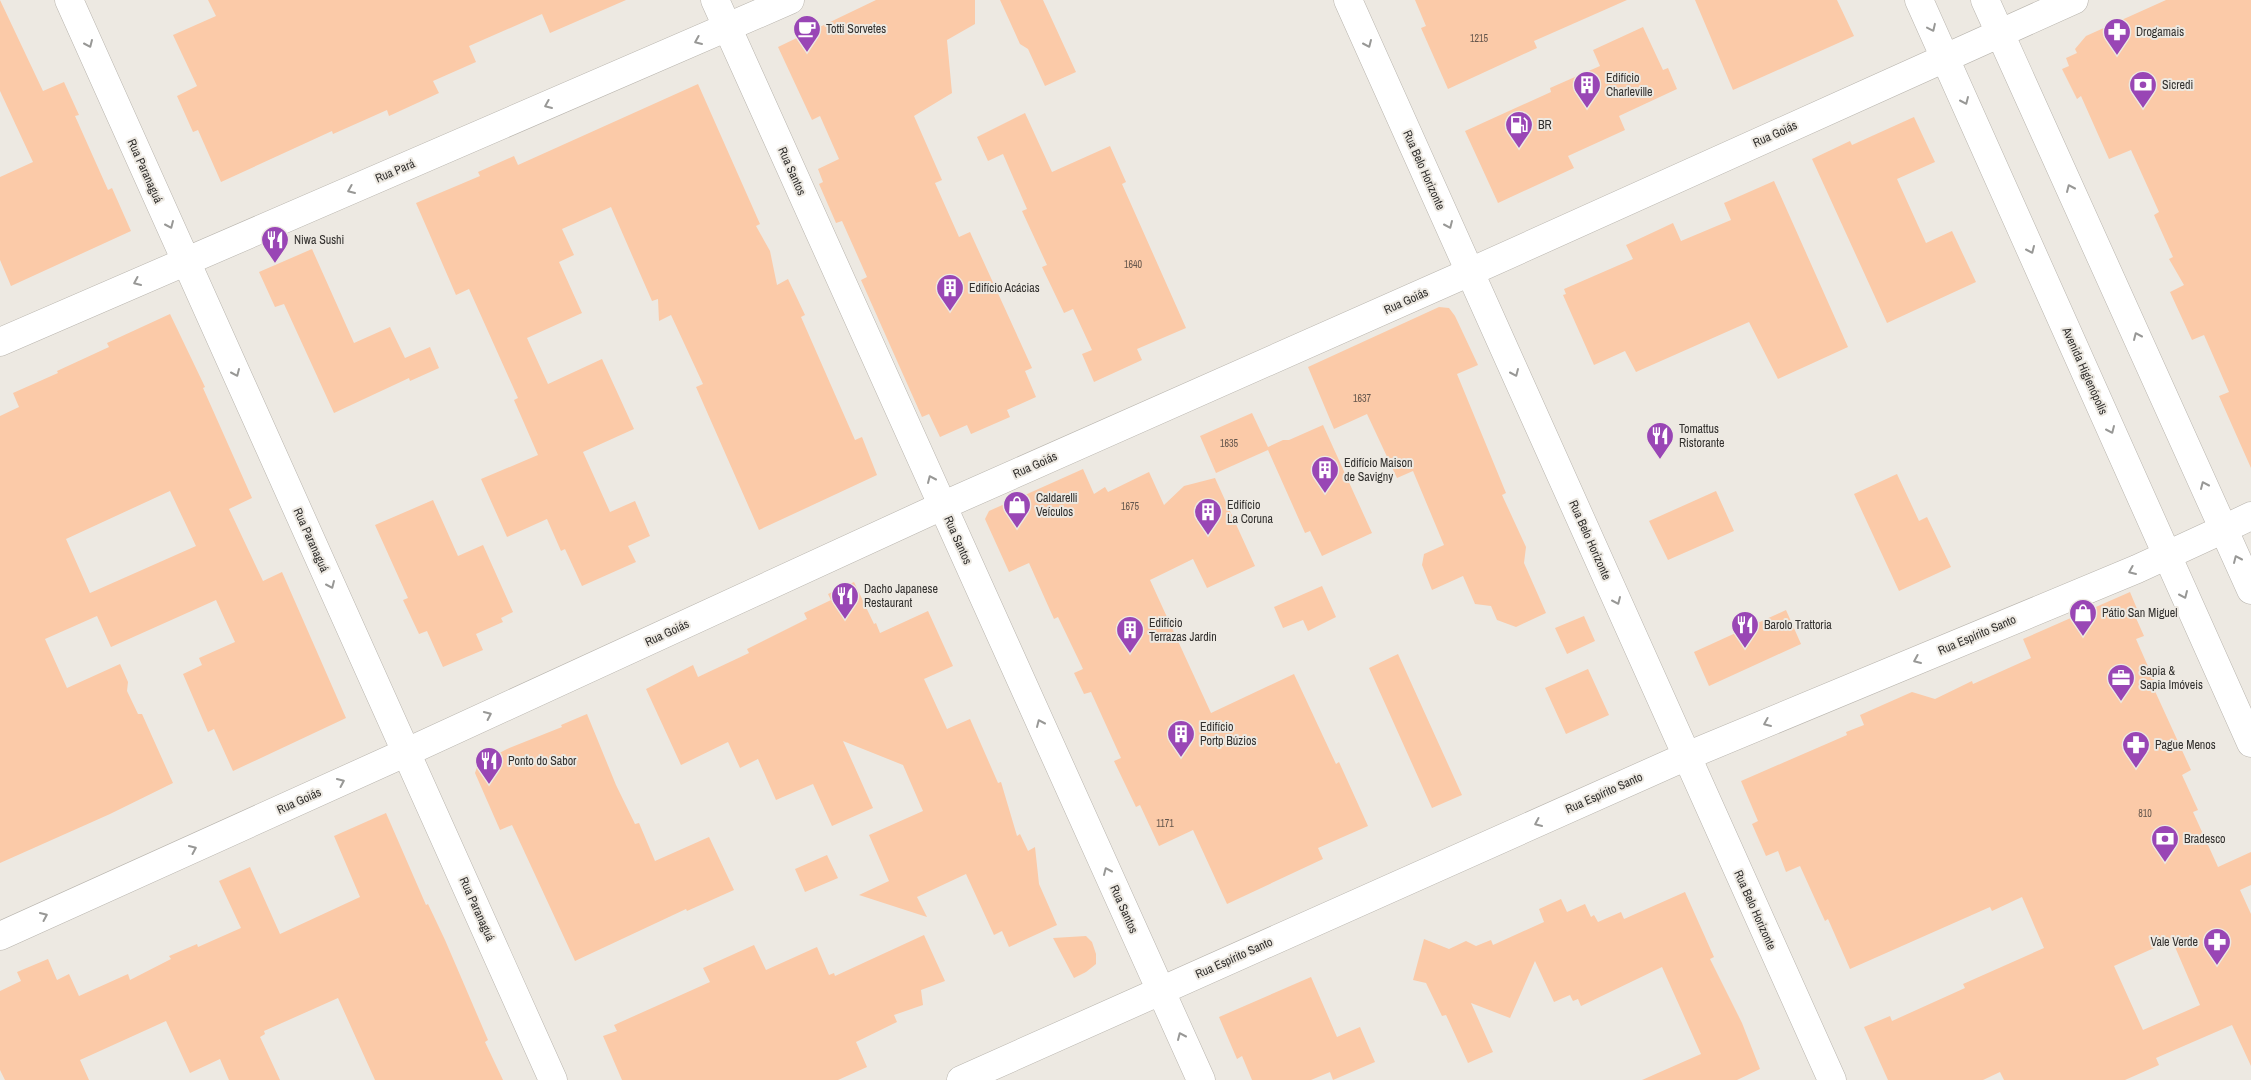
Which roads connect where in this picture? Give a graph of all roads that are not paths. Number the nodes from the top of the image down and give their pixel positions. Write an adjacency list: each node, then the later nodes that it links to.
1 (69, 0): 11 (street, Rua Paranaguá, one-way to 11)
2 (715, 0): 8 (street, Rua Santos)
3 (790, 0): 8 (street, Rua Pará)
4 (1348, 0): 12 (street, Rua Belo Horizonte, one-way to 12)
5 (1919, 0): 10 (street, Avenida Higienópolis, one-way to 10)
6 (1985, 0): 9 (street)
7 (2074, 0): 9 (street, Rua Goiás)
8 (728, 28): 11 (street, Rua Pará, one-way to 11); 14 (street, Rua Santos, one-way to 8)
9 (1999, 32): 10 (street, Rua Goiás); 16 (street, one-way to 9)
10 (1946, 56): 12 (street, Rua Goiás); 17 (street, Avenida Higienópolis, one-way to 17)
11 (186, 261): 13 (street, Rua Pará, one-way to 13); 20 (street, Rua Paranaguá, one-way to 20)
12 (1470, 272): 14 (street, Rua Goiás); 21 (street, Rua Belo Horizonte, one-way to 21)
13 (0, 342)
14 (942, 506): 20 (street, Rua Goiás, one-way to 14); 23 (street, Rua Santos, one-way to 14)
15 (2251, 516): 16 (street, Rua Espírito Santo)
16 (2224, 529): 17 (street, Rua Espírito Santo); 18 (street, one-way to 16)
17 (2166, 556): 19 (street, Avenida Higienópolis, one-way to 19); 21 (street, Rua Espírito Santo, one-way to 21)
18 (2251, 590)
19 (2251, 743)
20 (406, 752): 22 (street, Rua Goiás, one-way to 20); 24 (street, Rua Paranaguá)
21 (1687, 756): 23 (street, Rua Espírito Santo, one-way to 23); 27 (street, Rua Belo Horizonte)
22 (0, 936)
23 (1161, 991): 25 (street, Rua Espírito Santo); 26 (street, Rua Santos, one-way to 23)
24 (554, 1080)
25 (961, 1080)
26 (1201, 1080)
27 (1832, 1080)

